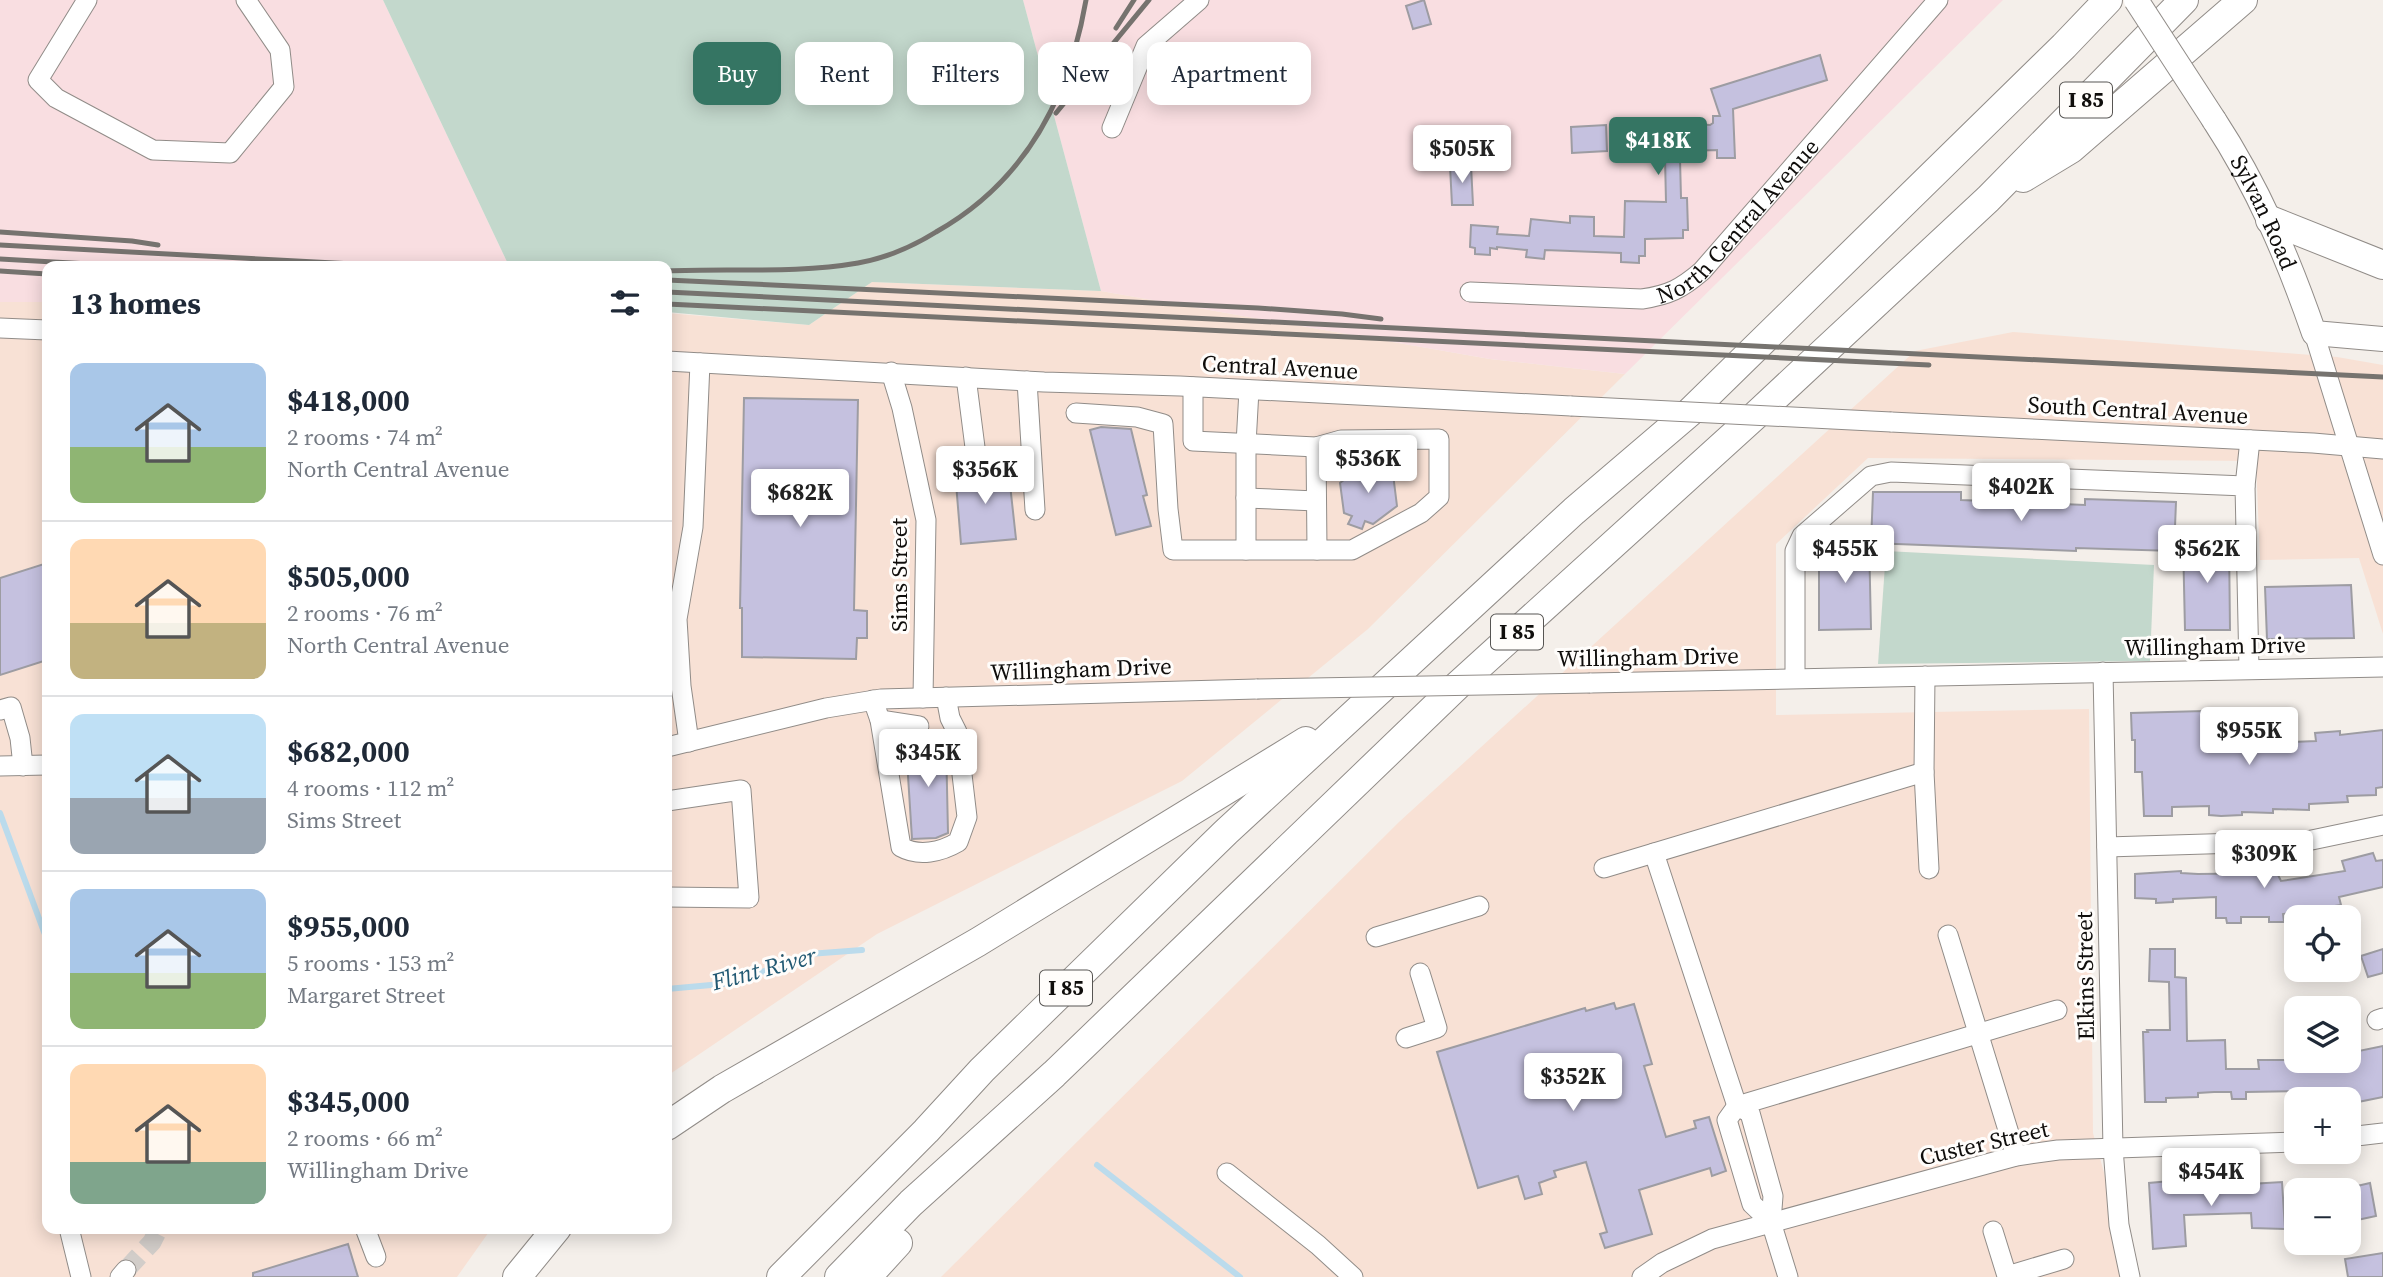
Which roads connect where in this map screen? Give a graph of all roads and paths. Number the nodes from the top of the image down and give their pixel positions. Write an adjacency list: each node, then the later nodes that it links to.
1 (87, 0): 2 (street)
2 (246, 0)
3 (1199, 0): 9 (street)
4 (1938, 0): 13 (street, North Central Avenue)
5 (2108, 0): 50 (highway, I 85)
6 (2136, 0): 11 (main road, Sylvan Road, bridge)
7 (2184, 0): 10 (highway, I 85)
8 (2243, 0): 10 (highway)
9 (1112, 128)
10 (1988, 199): 74 (highway, I 85)
11 (2270, 220): 12 (highway); 16 (main road, Sylvan Road)
12 (2383, 265)
13 (1470, 292)
14 (0, 328): 15 (street)
15 (42, 330)
16 (2314, 333): 17 (main road); 31 (street, Sylvan Road)
17 (2383, 339)
18 (672, 361): 19 (street, Central Avenue)
19 (700, 363): 20 (street, Central Avenue); 54 (street)
20 (891, 372): 21 (street, Central Avenue); 48 (street, Sims Street)
21 (966, 377): 22 (street, Central Avenue); 34 (street)
22 (1027, 382): 23 (street, Central Avenue); 38 (street)
23 (1193, 387): 24 (street, Central Avenue); 29 (street)
24 (1249, 390): 26 (street, Central Avenue, bridge); 30 (street)
25 (1076, 413): 28 (street)
26 (1891, 422): 27 (street, South Central Avenue)
27 (2250, 440): 31 (street, South Central Avenue); 35 (street)
28 (1163, 441): 29 (street); 39 (street)
29 (1194, 441): 30 (street)
30 (1247, 444): 32 (street); 36 (street)
31 (2349, 445): 33 (street, South Central Avenue); 41 (street, Sylvan Road)
32 (1316, 447): 37 (street); 40 (street)
33 (2383, 449)
34 (977, 463)
35 (2245, 486): 43 (street); 46 (street)
36 (1246, 498): 37 (street); 39 (street)
37 (1316, 501): 40 (street)
38 (1035, 510)
39 (1246, 550): 40 (street)
40 (1317, 550)
41 (2383, 555)
42 (2383, 667): 43 (street, Willingham Drive)
43 (2249, 669): 44 (street, Willingham Drive)
44 (2103, 672): 45 (street, Willingham Drive); 62 (street, Elkins Street)
45 (1925, 676): 46 (street, Willingham Drive); 59 (street)
46 (1795, 678): 47 (street, Willingham Drive, bridge)
47 (946, 697): 48 (street, Willingham Drive); 52 (street)
48 (923, 698): 49 (street, Willingham Drive)
49 (873, 700): 53 (street); 54 (street, Willingham Drive)
50 (1359, 708): 76 (highway); 92 (highway, I 85)
51 (0, 710): 58 (street)
52 (950, 718): 53 (street); 53 (street)
53 (880, 720)
54 (689, 741): 55 (street, Willingham Drive)
55 (672, 746)
56 (42, 765): 58 (street)
57 (0, 766): 58 (street)
58 (23, 766)
59 (1924, 772): 63 (street); 65 (street)
60 (672, 801): 66 (street)
61 (2383, 825): 62 (street)
62 (2107, 847): 80 (street, Elkins Street)
63 (1654, 853): 64 (street); 75 (street)
64 (1604, 868)
65 (1929, 869)
66 (672, 897)
67 (1479, 906): 69 (street)
68 (1948, 935): 72 (street)
69 (1376, 937)
70 (1420, 973): 73 (street)
71 (2057, 1010): 72 (street)
72 (1978, 1034): 75 (street); 81 (street)
73 (1406, 1038)
74 (1054, 1073): 93 (highway, I 85); 94 (highway)
75 (1737, 1106): 83 (street)
76 (672, 1123)
77 (2383, 1133): 78 (street)
78 (2361, 1136)
79 (2284, 1142): 80 (street, Custer Street)
80 (2113, 1148): 81 (street, Custer Street); 98 (street, Elkins Street)
81 (2015, 1157): 83 (street, Custer Street)
82 (1227, 1173): 95 (street)
83 (1771, 1222): 96 (street, Custer Street); 97 (street)
84 (1993, 1231): 89 (street)
85 (70, 1234): 90 (street)
86 (367, 1234): 88 (street)
87 (552, 1234): 91 (highway)
88 (376, 1257)
89 (2064, 1259)
90 (81, 1277)
91 (517, 1277)
92 (781, 1277)
93 (839, 1277)
94 (867, 1277)
95 (1353, 1277)
96 (1642, 1277)
97 (1788, 1277)
98 (2130, 1277)

